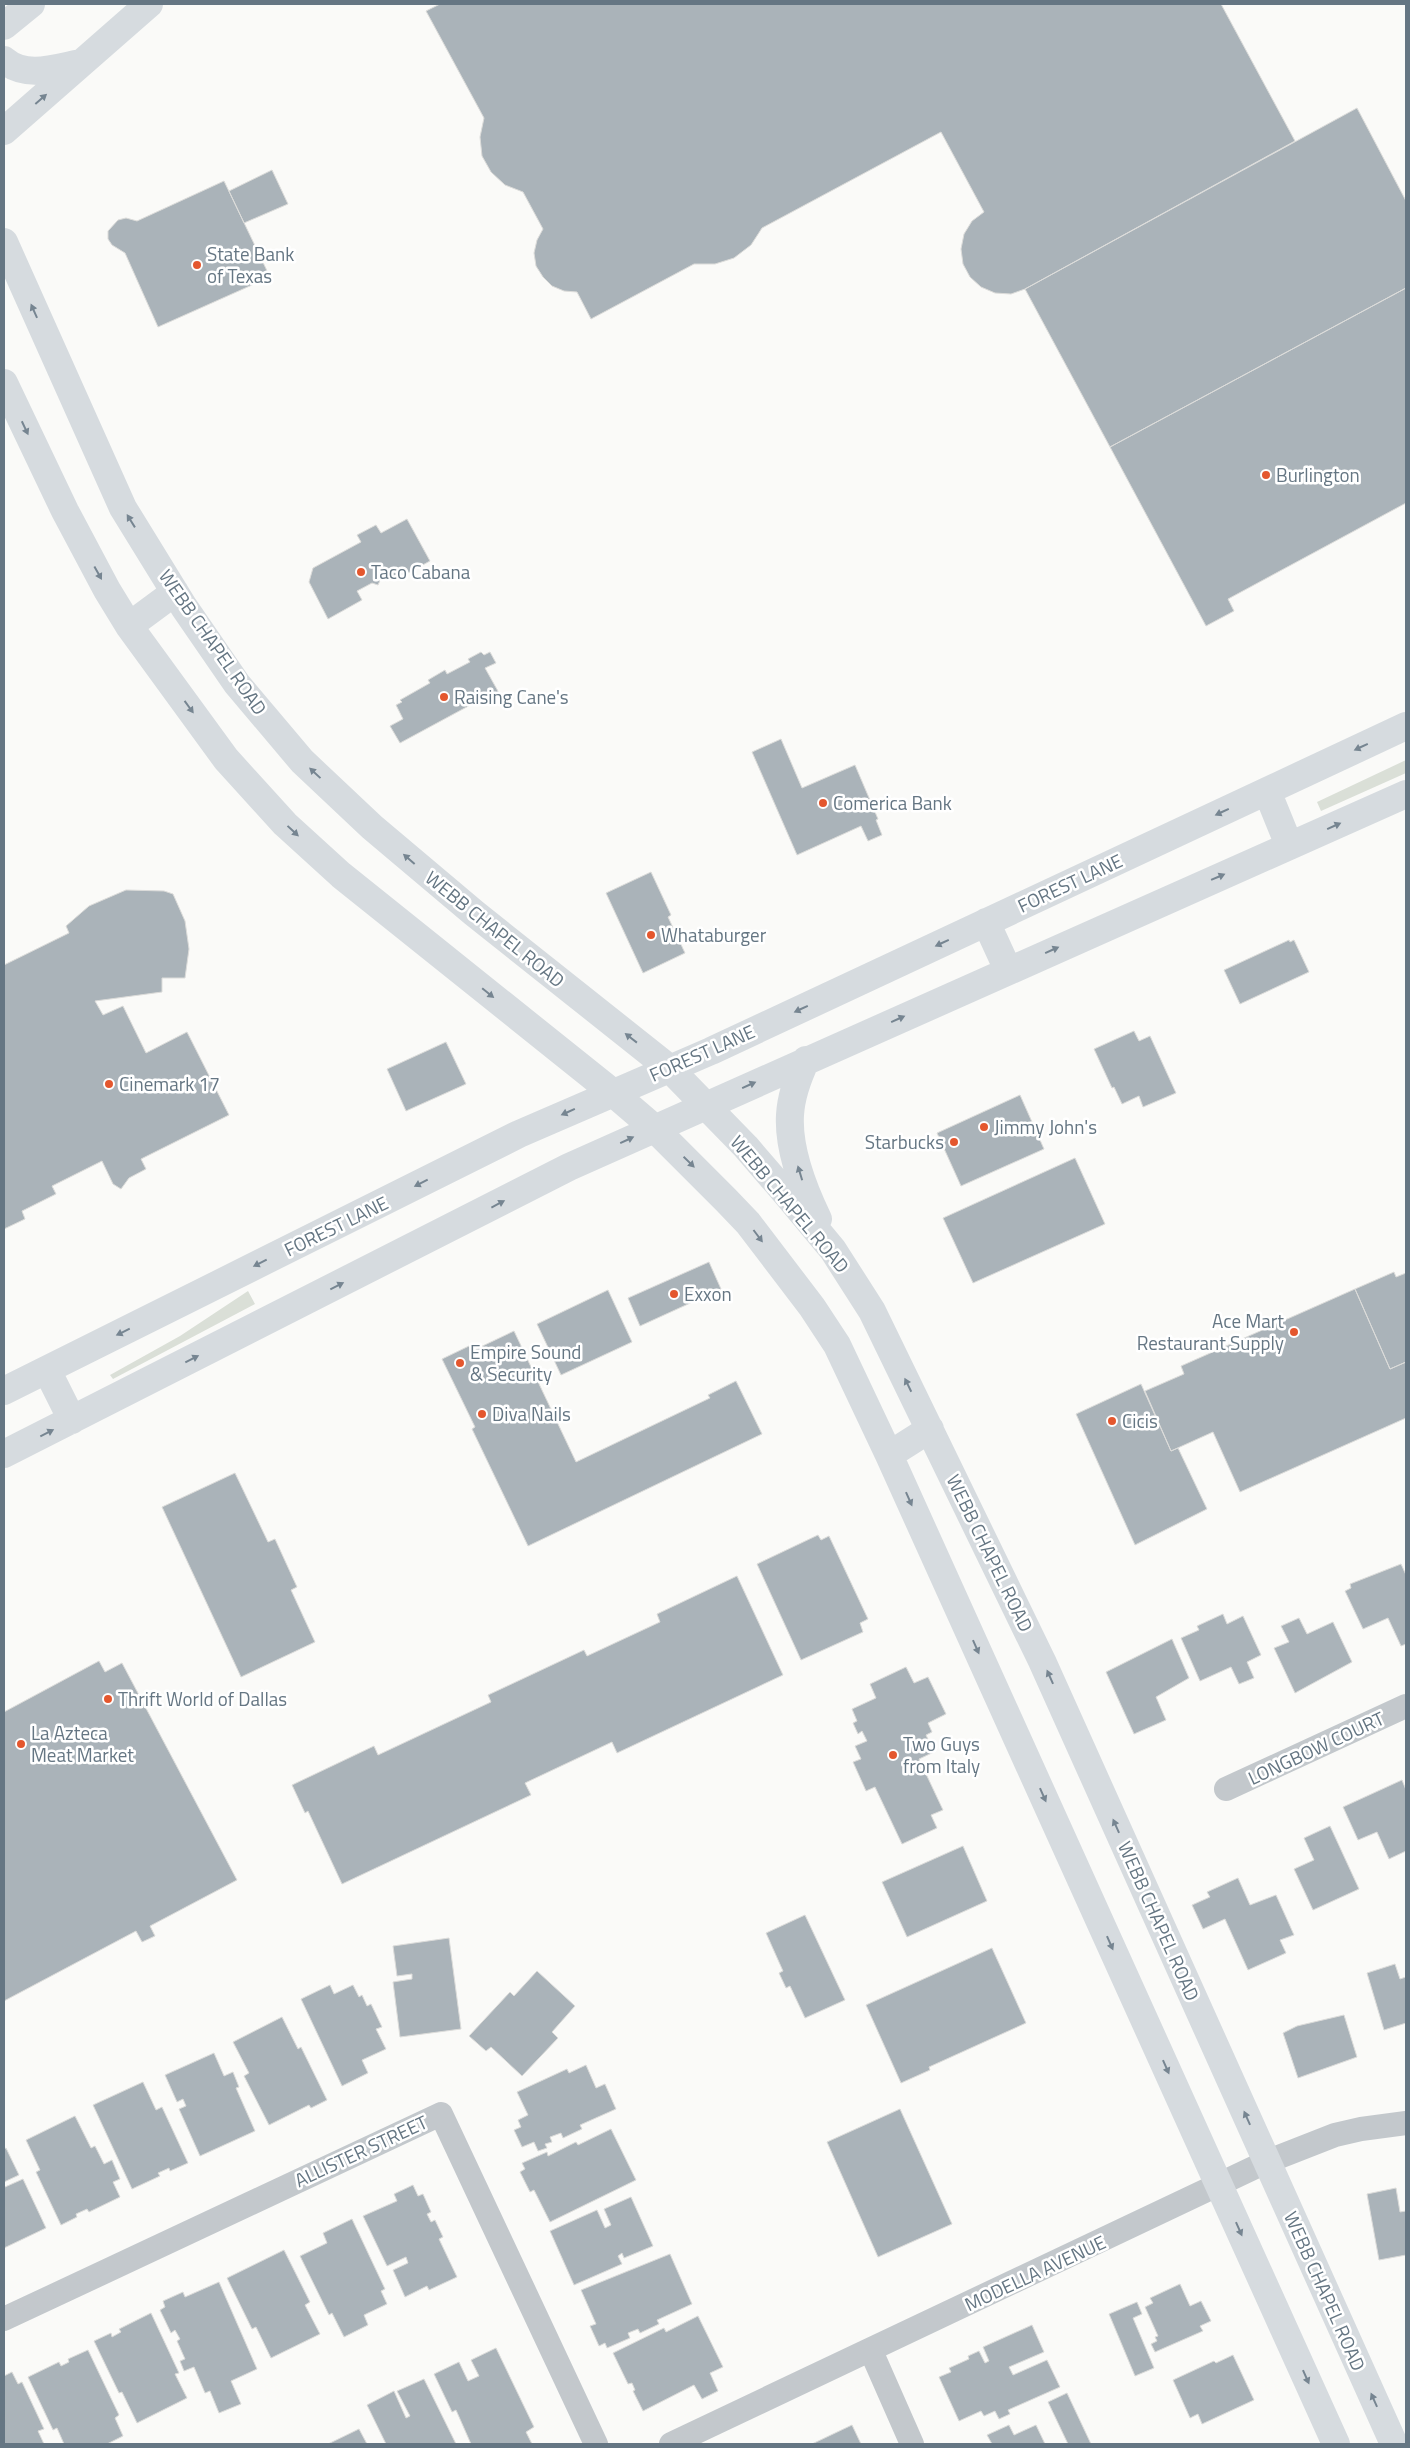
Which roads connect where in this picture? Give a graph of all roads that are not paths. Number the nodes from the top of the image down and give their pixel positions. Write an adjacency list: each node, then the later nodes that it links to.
1 (31, 4): 3 (main road)
2 (149, 4): 5 (main road)
3 (4, 26)
4 (4, 60): 5 (main road)
5 (83, 62): 6 (main road, one-way to 5)
6 (4, 131)
7 (4, 242): 9 (main road, WEBB CHAPEL ROAD, one-way to 7)
8 (4, 384): 10 (main road, one-way to 10)
9 (175, 592): 10 (main road); 18 (main road, WEBB CHAPEL ROAD, one-way to 9)
10 (129, 626): 19 (main road, one-way to 19)
11 (1406, 726): 12 (main road, FOREST LANE, one-way to 12)
12 (1266, 791): 14 (main road); 15 (main road, FOREST LANE, one-way to 15)
13 (1406, 794): 14 (main road, one-way to 13)
14 (1290, 846): 16 (main road, one-way to 14)
15 (986, 922): 16 (main road); 18 (main road, FOREST LANE, one-way to 18)
16 (1008, 970): 17 (main road, one-way to 16)
17 (806, 1060): 20 (main road, one-way to 17); 22 (main road, one-way to 17)
18 (669, 1068): 19 (main road, FOREST LANE); 20 (main road, WEBB CHAPEL ROAD)
19 (612, 1092): 21 (main road); 23 (main road, FOREST LANE, one-way to 23)
20 (705, 1105): 21 (main road); 22 (main road, WEBB CHAPEL ROAD)
21 (654, 1128): 25 (main road, one-way to 21); 28 (main road, one-way to 28)
22 (833, 1250): 26 (main road, WEBB CHAPEL ROAD, one-way to 22)
23 (47, 1370): 24 (main road, FOREST LANE); 25 (main road)
24 (4, 1391)
25 (72, 1420): 27 (main road, one-way to 25)
26 (930, 1429): 28 (main road); 32 (main road, WEBB CHAPEL ROAD, one-way to 26)
27 (4, 1454)
28 (889, 1455): 33 (main road, one-way to 33)
29 (1406, 1706): 30 (street, LONGBOW COURT)
30 (1226, 1789)
31 (1406, 2123): 32 (street, MODELLA AVENUE)
32 (1266, 2162): 33 (street, MODELLA AVENUE); 40 (main road, WEBB CHAPEL ROAD, one-way to 32)
33 (1219, 2185): 35 (street, MODELLA AVENUE); 39 (main road, one-way to 39)
34 (4, 2319): 36 (street, ALLISTER STREET)
35 (871, 2351): 37 (street, MODELLA AVENUE); 38 (street)
36 (596, 2444)
37 (670, 2444)
38 (912, 2444)
39 (1336, 2444)
40 (1394, 2444)

